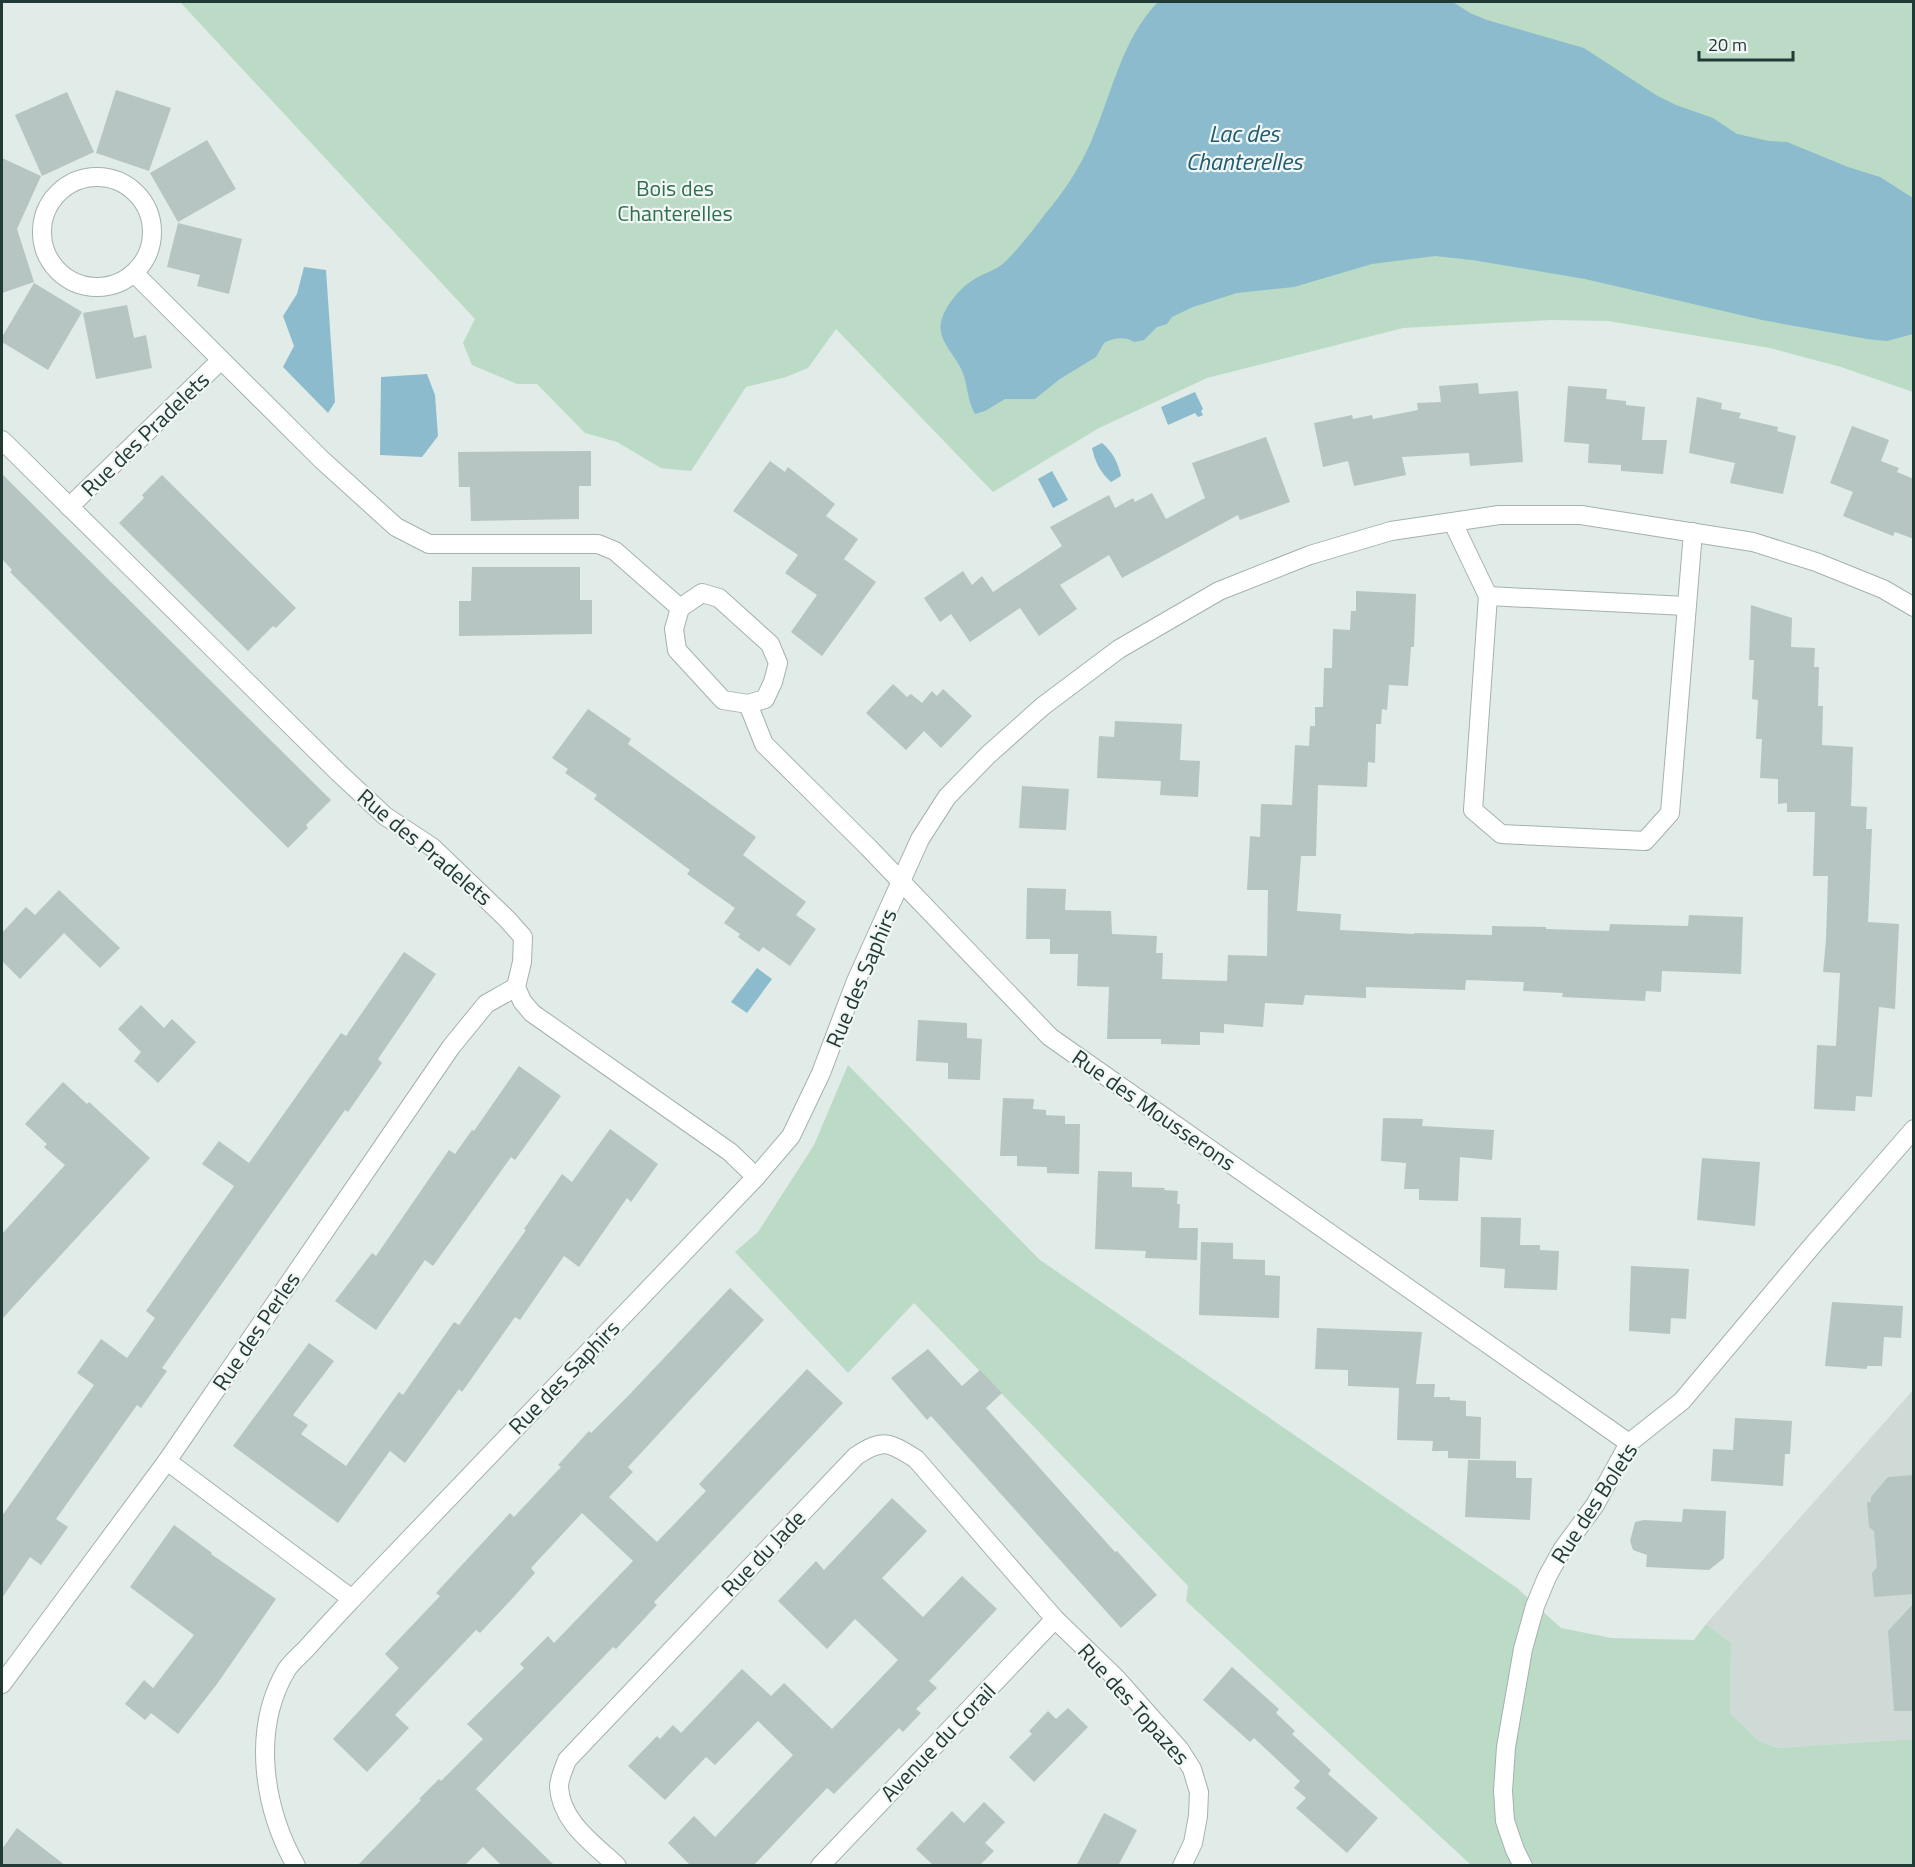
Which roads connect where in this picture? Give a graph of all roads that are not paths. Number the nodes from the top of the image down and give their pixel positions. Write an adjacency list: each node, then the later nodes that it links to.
1 (134, 273): 1 (street); 2 (street, Rue des Pradelets)
2 (220, 361): 4 (street, Rue des Pradelets); 10 (street, Rue des Pradelets)
3 (2, 441): 4 (street, Rue des Pradelets)
4 (69, 507): 13 (street, Rue des Pradelets)
5 (1453, 523): 6 (street, Rue des Saphirs); 7 (street); 12 (street, Rue des Saphirs)
6 (1693, 532): 8 (street); 9 (street, Rue des Saphirs)
7 (1488, 596): 8 (street); 8 (street)
8 (1686, 606)
9 (1914, 607)
10 (680, 608): 11 (street); 11 (street)
11 (748, 704): 12 (street, Rue des Mousserons)
12 (902, 882): 15 (street, Rue des Saphirs); 16 (street, Rue des Mousserons)
13 (516, 987): 15 (street); 17 (street, Rue des Perles)
14 (1914, 1129): 16 (street, Rue des Bolets)
15 (756, 1177): 18 (street, Rue des Saphirs)
16 (1629, 1443): 25 (street, Rue des Bolets)
17 (167, 1461): 18 (street); 20 (street, Rue des Perles)
18 (352, 1599): 21 (street, Rue des Saphirs)
19 (1055, 1619): 22 (street, Rue du Jade); 23 (street, Avenue du Corail); 24 (street, Rue des Topazes)
20 (2, 1684)
21 (296, 1866)
22 (617, 1866)
23 (820, 1866)
24 (1182, 1866)
25 (1523, 1866)

